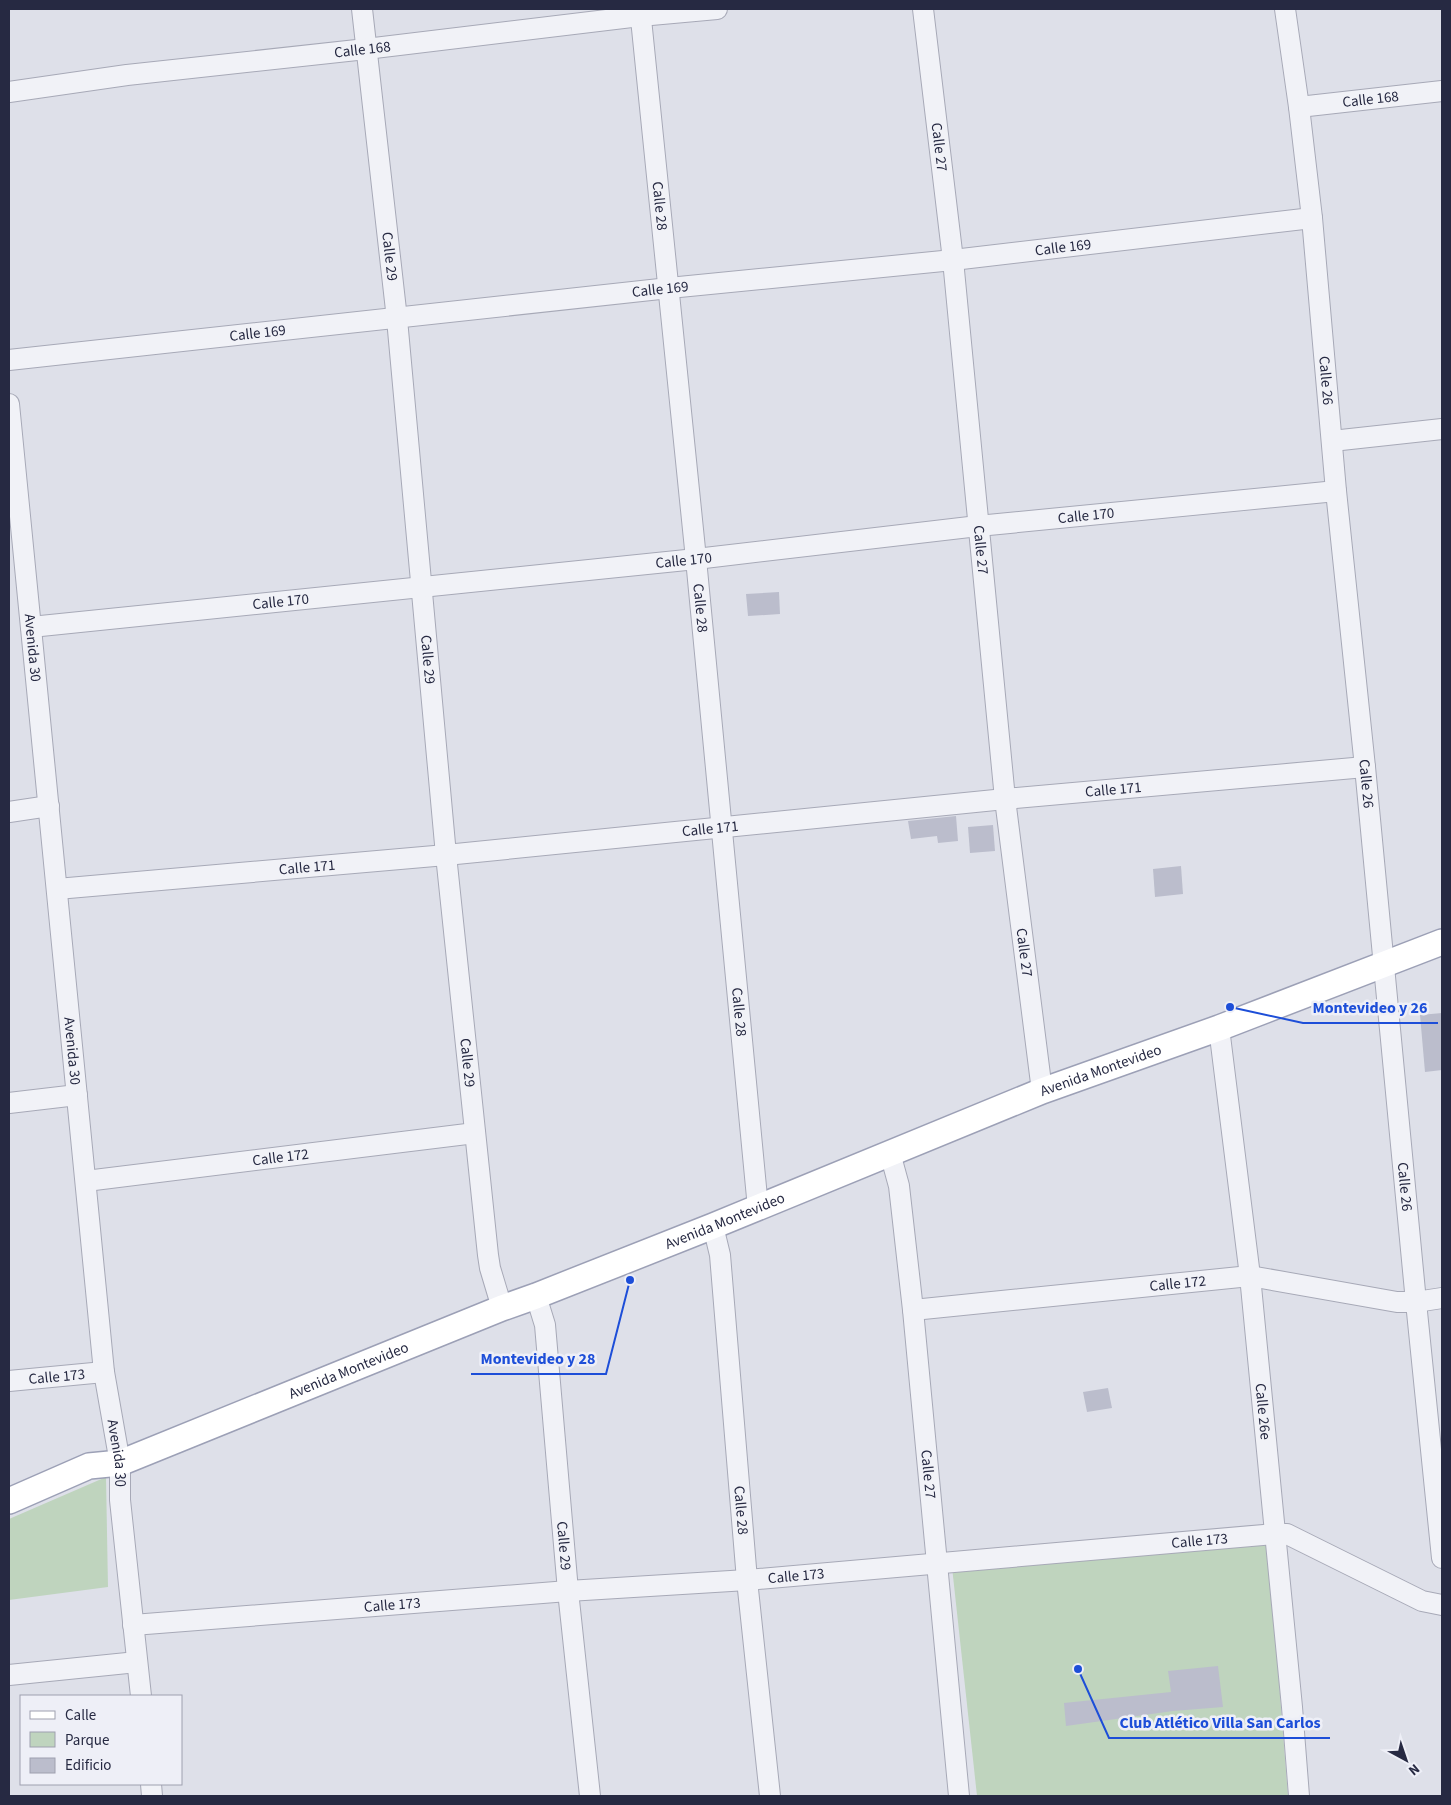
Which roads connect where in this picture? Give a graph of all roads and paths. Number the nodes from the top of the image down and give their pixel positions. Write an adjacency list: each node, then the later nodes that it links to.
1 (362, 9): 6 (street, Calle 29)
2 (717, 9): 5 (street, Calle 168)
3 (923, 9): 11 (street, Calle 27)
4 (1285, 9): 9 (street, Calle 26)
5 (640, 12): 6 (street, Calle 168); 12 (street, Calle 28)
6 (366, 49): 8 (street, Calle 168); 13 (street, Calle 29)
7 (1442, 91): 9 (street, Calle 168)
8 (9, 92)
9 (1299, 107): 10 (street, Calle 26)
10 (1312, 218): 11 (street, Calle 169); 17 (street, Calle 26)
11 (953, 260): 12 (street, Calle 169); 19 (street, Calle 27)
12 (669, 288): 13 (street, Calle 169); 21 (street, Calle 28)
13 (397, 319): 14 (street, Calle 169); 22 (street, Calle 29)
14 (9, 360)
15 (9, 404): 20 (street, Avenida 30)
16 (1442, 429): 17 (street)
17 (1332, 441): 18 (street, Calle 26)
18 (1336, 490): 19 (street, Calle 170); 24 (street, Calle 26)
19 (978, 526): 21 (street, Calle 170); 25 (street, Calle 27)
20 (16, 552): 23 (street, Avenida 30)
21 (696, 559): 22 (street, Calle 170); 28 (street, Calle 28)
22 (421, 586): 23 (street, Calle 170); 29 (street, Calle 29)
23 (31, 627): 26 (street, Avenida 30)
24 (1365, 767): 25 (street, Calle 171); 32 (street, Calle 26)
25 (1005, 800): 28 (street, Calle 171); 34 (street, Calle 27)
26 (49, 806): 27 (street); 30 (street, Avenida 30)
27 (9, 812)
28 (722, 827): 29 (street, Calle 171); 40 (street, Calle 28)
29 (446, 855): 30 (street, Calle 171); 37 (street, Calle 29)
30 (57, 889): 35 (street, Avenida 30)
31 (1442, 942): 32 (main road, Avenida Montevideo)
32 (1384, 965): 33 (main road, Avenida Montevideo); 45 (street, Calle 26)
33 (1219, 1028): 34 (main road, Avenida Montevideo); 42 (street, Calle 26e)
34 (1042, 1090): 38 (main road, Avenida Montevideo)
35 (77, 1095): 36 (street); 39 (street, Avenida 30)
36 (9, 1103)
37 (475, 1133): 39 (street, Calle 172); 46 (street, Calle 29)
38 (890, 1153): 40 (main road, Avenida Montevideo); 47 (street, Calle 27)
39 (86, 1181): 48 (street, Avenida 30)
40 (758, 1208): 41 (main road, Avenida Montevideo)
41 (713, 1226): 43 (main road, Avenida Montevideo); 55 (street, Calle 28)
42 (1250, 1276): 45 (street, Calle 172); 47 (street, Calle 172); 52 (street, Calle 26e)
43 (536, 1296): 46 (main road, Avenida Montevideo); 56 (street, Calle 29)
44 (1442, 1298): 45 (street, Calle 172)
45 (1416, 1302): 53 (street, Calle 26)
46 (502, 1308): 50 (main road, Avenida Montevideo)
47 (913, 1310): 54 (street, Calle 27)
48 (104, 1372): 49 (street, Calle 173); 50 (street, Avenida 30)
49 (9, 1381)
50 (120, 1463): 51 (main road, Avenida Montevideo); 58 (street, Avenida 30)
51 (9, 1501)
52 (1274, 1534): 54 (street, Calle 173); 57 (street, Calle 173); 65 (street, Calle 26e)
53 (1442, 1558)
54 (937, 1563): 55 (street, Calle 173); 64 (street, Calle 27)
55 (747, 1580): 56 (street, Calle 173); 63 (street, Calle 28)
56 (568, 1591): 58 (street, Calle 173); 62 (street, Calle 29)
57 (1442, 1605)
58 (133, 1625): 59 (street, Avenida 30)
59 (137, 1662): 60 (street); 61 (street, Avenida 30)
60 (9, 1676)
61 (141, 1695)
62 (590, 1796)
63 (770, 1796)
64 (959, 1796)
65 (1298, 1796)

